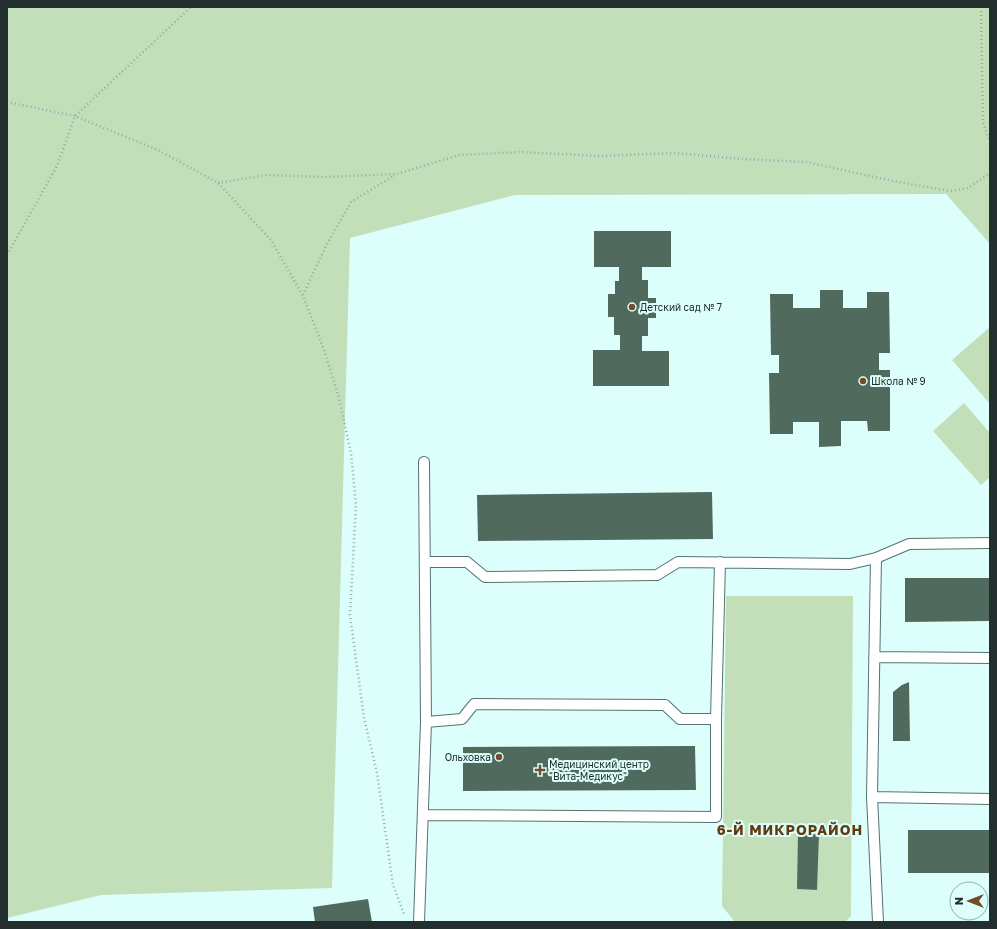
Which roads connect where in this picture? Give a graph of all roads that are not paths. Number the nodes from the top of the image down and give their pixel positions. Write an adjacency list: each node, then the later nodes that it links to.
1 (424, 462): 4 (lane)
2 (990, 543): 3 (lane)
3 (876, 558): 5 (lane); 6 (lane)
4 (425, 562): 5 (lane); 9 (lane)
5 (720, 562): 8 (lane)
6 (874, 657): 7 (lane); 10 (lane)
7 (990, 658)
8 (716, 719): 9 (lane); 12 (lane)
9 (426, 722): 12 (lane)
10 (872, 797): 11 (lane); 14 (lane)
11 (990, 799)
12 (423, 815): 13 (lane)
13 (419, 922)
14 (878, 922)

